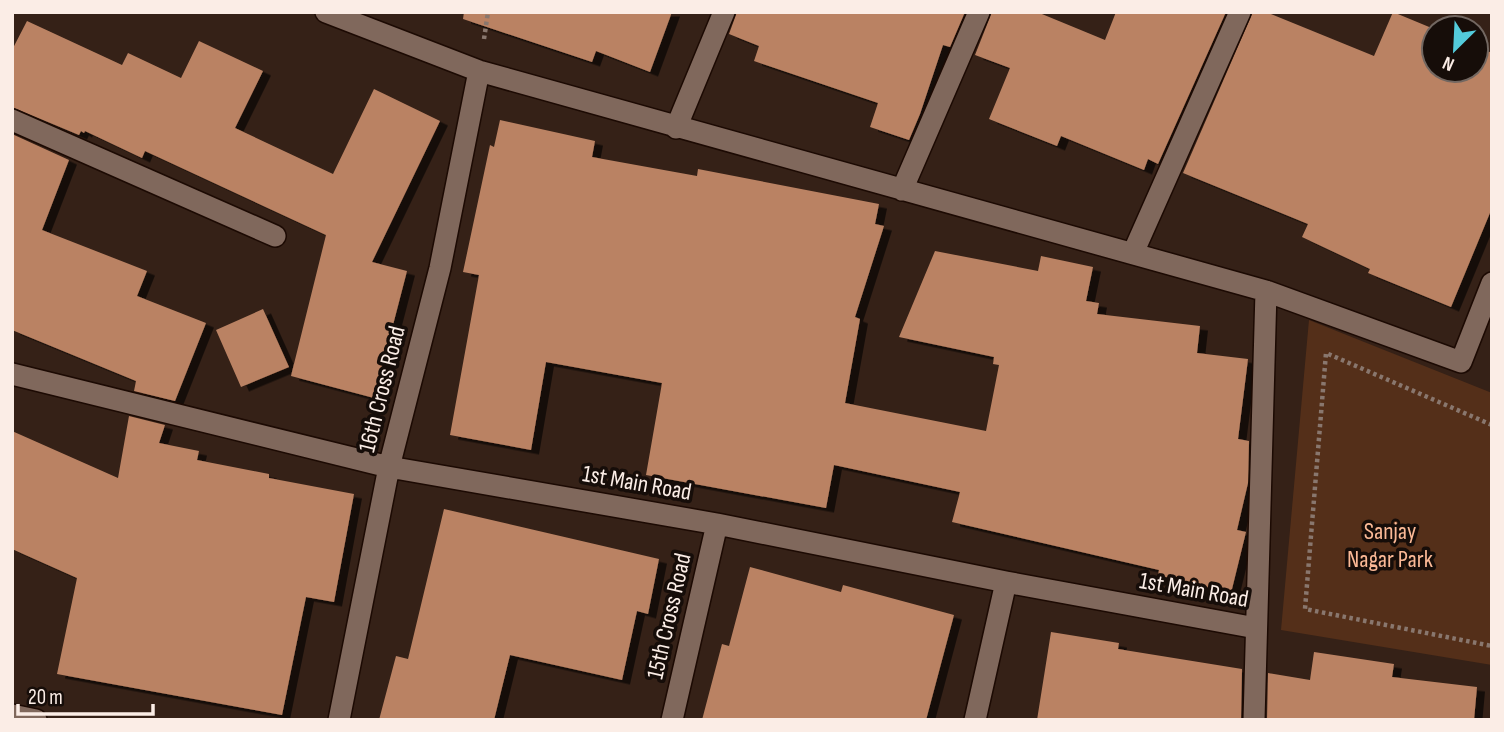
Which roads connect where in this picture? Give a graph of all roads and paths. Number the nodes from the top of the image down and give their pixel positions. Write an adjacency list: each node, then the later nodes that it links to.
1 (326, 12): 5 (street)
2 (724, 12): 7 (street)
3 (979, 12): 8 (street)
4 (1240, 12): 10 (street)
5 (479, 71): 7 (street); 15 (street, 16th Cross Road)
6 (12, 120): 9 (street)
7 (676, 128): 8 (street)
8 (902, 190): 10 (street)
9 (275, 236)
10 (1133, 253): 12 (street)
11 (1492, 283): 12 (street)
12 (1266, 291): 18 (street)
13 (12, 374): 15 (street, 1st Main Road)
14 (1492, 425): 19 (path)
15 (389, 467): 16 (street, 1st Main Road); 22 (street, 16th Cross Road)
16 (717, 524): 17 (street, 1st Main Road); 23 (street, 15th Cross Road)
17 (1006, 582): 18 (street, 1st Main Road); 24 (street)
18 (1255, 628): 25 (street)
19 (1492, 646)
20 (12, 715): 21 (street)
21 (36, 720)
22 (339, 720)
23 (672, 720)
24 (975, 720)
25 (1254, 720)

